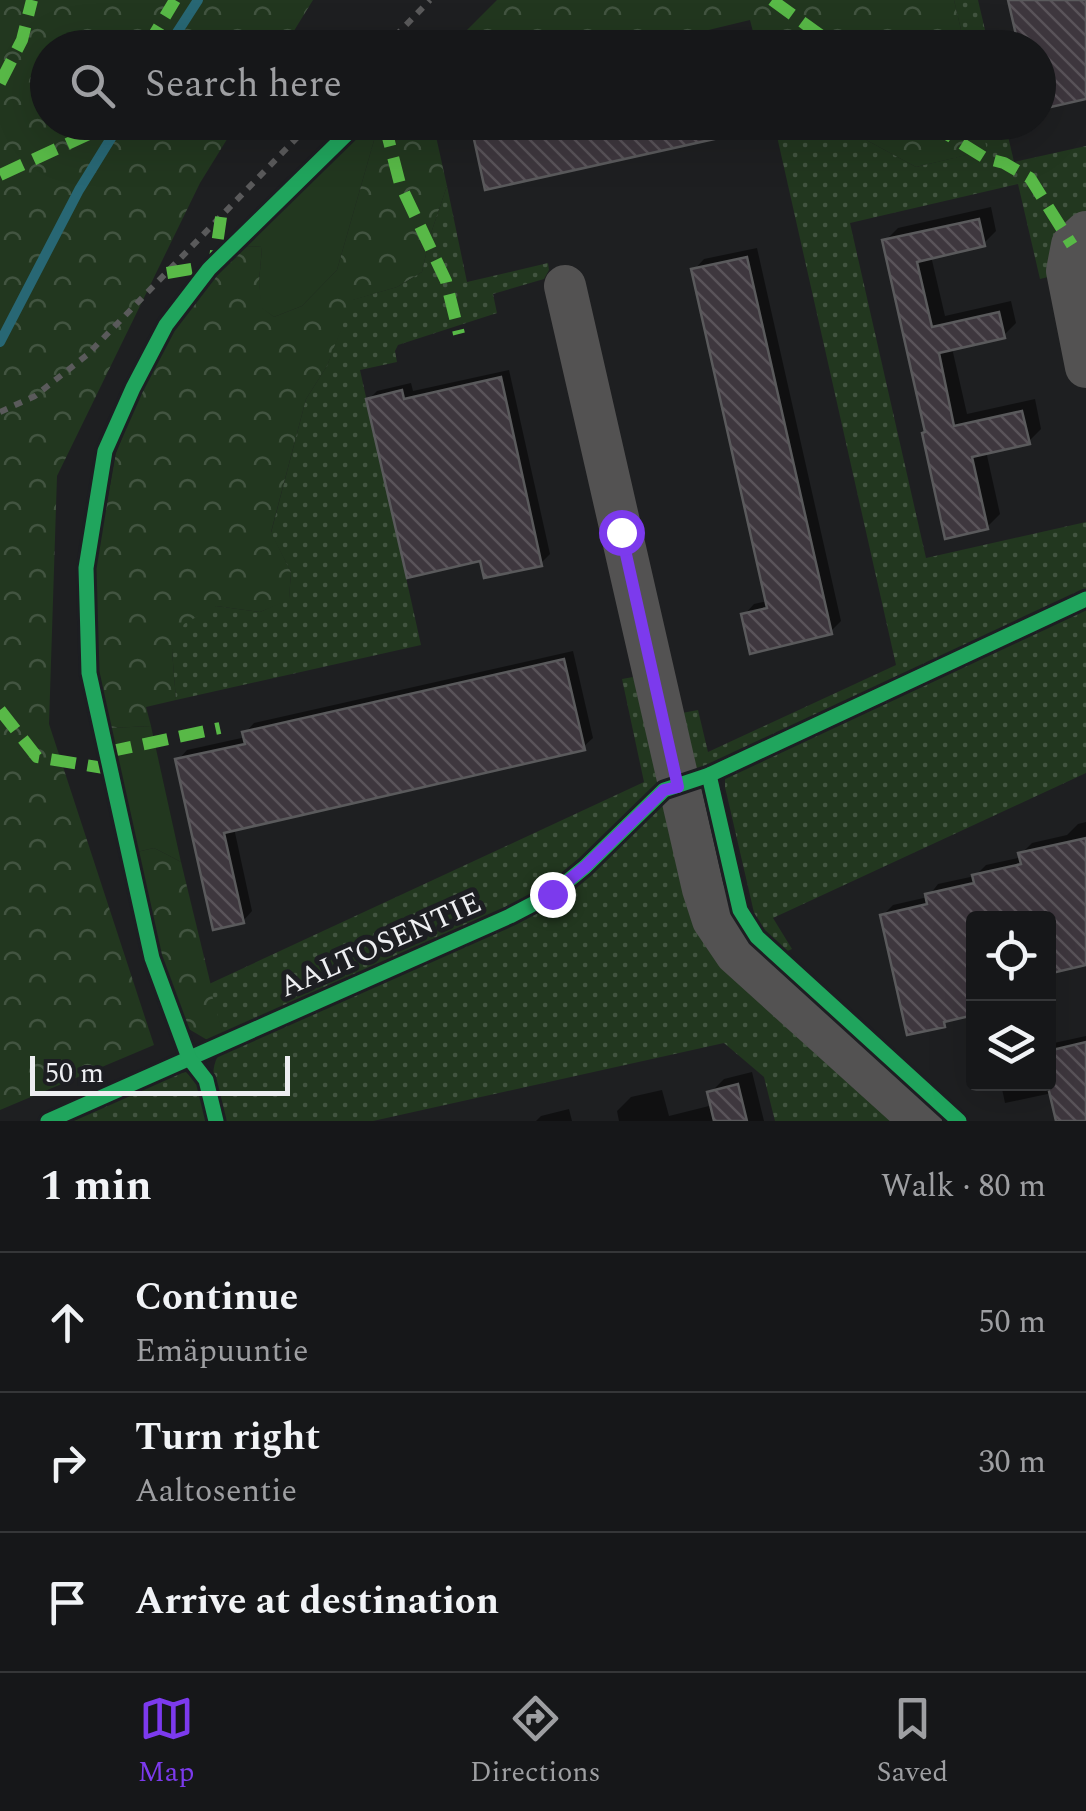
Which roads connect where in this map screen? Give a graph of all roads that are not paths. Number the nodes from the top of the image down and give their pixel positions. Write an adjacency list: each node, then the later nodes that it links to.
1 (1086, 232): 3 (street)
2 (565, 286): 4 (street)
3 (1086, 367)
4 (921, 1121)

